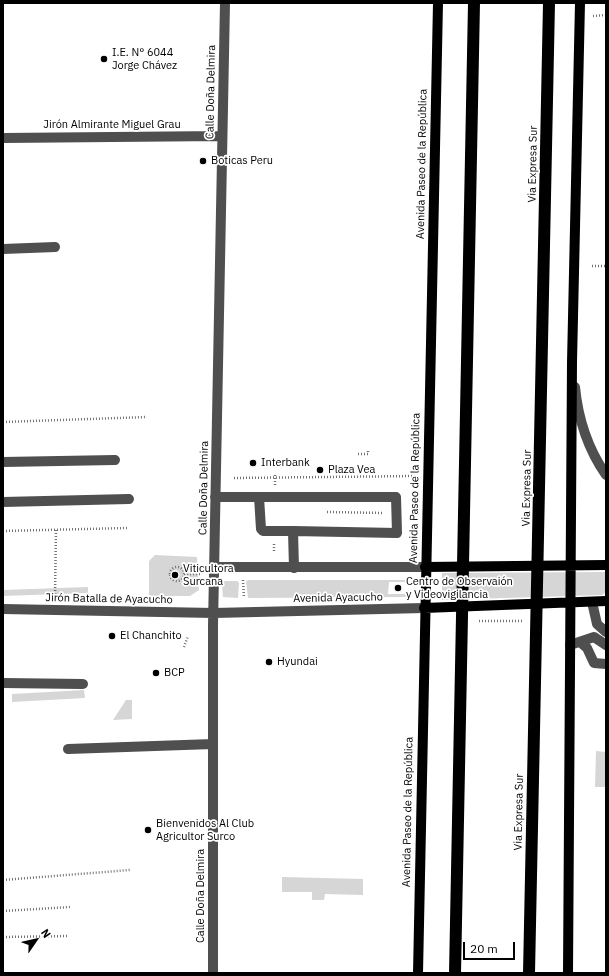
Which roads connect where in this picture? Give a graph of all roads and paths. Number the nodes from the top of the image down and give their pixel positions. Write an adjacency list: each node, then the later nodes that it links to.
1 (225, 3): 6 (street, Calle Doña Delmira)
2 (438, 3): 20 (main road, Avenida Paseo de la República)
3 (474, 3): 36 (highway)
4 (549, 3): 32 (highway, Via Expresa Sur)
5 (580, 3): 12 (main road)
6 (222, 136): 7 (street, Jirón Almirante Miguel Grau); 22 (street, Calle Doña Delmira)
7 (3, 138)
8 (55, 247): 9 (street)
9 (3, 250)
10 (592, 266): 11 (path)
11 (606, 266)
12 (572, 362): 19 (street); 33 (main road)
13 (147, 417): 14 (path)
14 (3, 422)
15 (368, 451): 16 (path)
16 (358, 454)
17 (115, 460): 18 (street)
18 (3, 462)
19 (606, 475)
20 (427, 476): 21 (path); 35 (main road, Avenida Paseo de la República)
21 (234, 478)
22 (215, 497): 23 (street); 37 (street, Calle Doña Delmira)
23 (259, 497): 27 (street); 31 (street)
24 (129, 499): 25 (street)
25 (3, 502)
26 (320, 512): 27 (path)
27 (396, 513): 31 (street)
28 (128, 528): 29 (path)
29 (56, 530): 30 (path); 50 (path)
30 (3, 531)
31 (293, 531): 38 (street)
32 (538, 565): 33 (main road); 36 (main road); 46 (highway, Via Expresa Sur)
33 (570, 565): 34 (main road); 45 (main road)
34 (606, 565)
35 (425, 566): 36 (main road); 38 (street); 48 (main road, Avenida Paseo de la República)
36 (463, 566): 47 (highway)
37 (214, 567): 38 (street); 51 (street, Calle Doña Delmira)
38 (294, 568)
39 (184, 574): 39 (path); 40 (path)
40 (200, 574)
41 (243, 579): 42 (path)
42 (244, 598)
43 (606, 601): 44 (main road, Avenida Ayacucho)
44 (592, 602): 45 (main road, Avenida Ayacucho); 54 (street)
45 (570, 603): 46 (main road, Avenida Ayacucho); 58 (main road)
46 (536, 604): 47 (main road, Avenida Ayacucho); 53 (highway, Via Expresa Sur)
47 (462, 607): 48 (main road, Avenida Ayacucho); 52 (highway)
48 (424, 608): 51 (street, Avenida Ayacucho); 73 (main road, Avenida Paseo de la República)
49 (3, 609): 50 (street, Jirón Batalla de Ayacucho)
50 (55, 610): 51 (street, Jirón Batalla de Ayacucho)
51 (214, 613): 64 (street, Calle Doña Delmira)
52 (462, 621): 53 (path); 74 (highway)
53 (536, 621): 75 (highway, Via Expresa Sur)
54 (604, 629): 56 (street)
55 (188, 636): 60 (path)
56 (594, 637): 57 (street); 59 (street)
57 (580, 642): 58 (street); 61 (street)
58 (570, 645): 76 (main road)
59 (606, 645)
60 (184, 647)
61 (606, 664)
62 (3, 683): 63 (street)
63 (83, 684)
64 (213, 744): 65 (street); 72 (street, Calle Doña Delmira)
65 (68, 749)
66 (130, 870): 67 (path)
67 (3, 880)
68 (71, 907): 69 (path)
69 (3, 911)
70 (69, 936): 71 (path)
71 (3, 937)
72 (212, 973)
73 (418, 973)
74 (455, 973)
75 (529, 973)
76 (568, 973)

